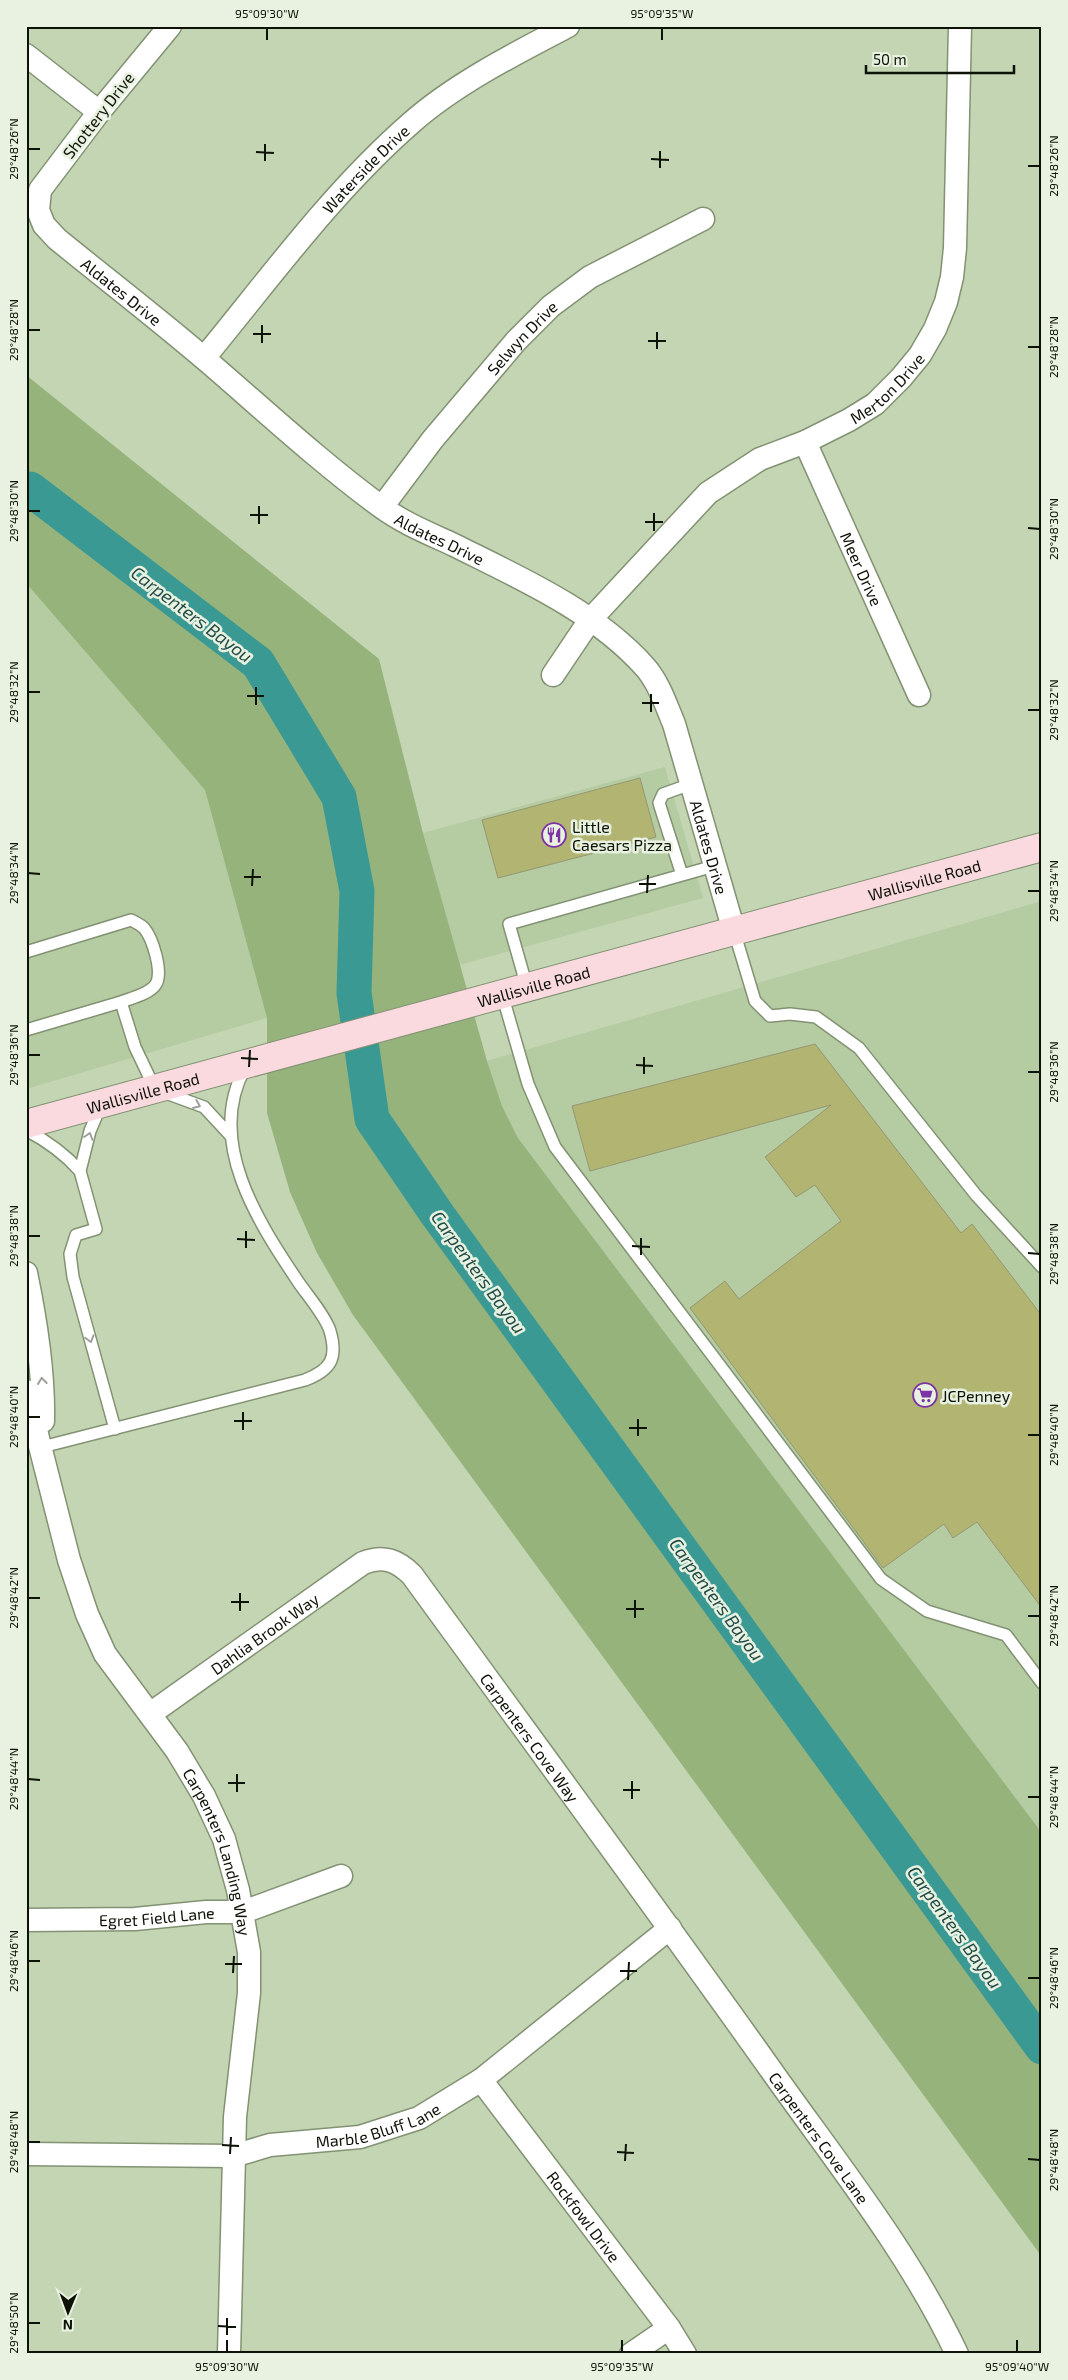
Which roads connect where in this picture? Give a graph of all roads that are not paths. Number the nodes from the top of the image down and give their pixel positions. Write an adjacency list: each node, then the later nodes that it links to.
1 (170, 26): 5 (street, Shottery Drive)
2 (568, 26): 8 (street, Waterside Drive)
3 (960, 26): 9 (street, Merton Drive)
4 (26, 55): 5 (street)
5 (99, 112): 6 (street, Shottery Drive)
6 (38, 210): 8 (street, Aldates Drive)
7 (703, 219): 10 (street, Selwyn Drive)
8 (204, 358): 10 (street, Aldates Drive)
9 (805, 442): 11 (street, Merton Drive); 13 (street, Meer Drive)
10 (382, 507): 11 (street, Aldates Drive)
11 (590, 620): 12 (street, Merton Drive); 14 (street, Aldates Drive)
12 (553, 675)
13 (919, 695)
14 (691, 784): 16 (street, Aldates Drive); 17 (lane)
15 (1042, 846): 18 (main road, Wallisville Road)
16 (714, 866): 17 (lane); 18 (street, Aldates Drive)
17 (682, 875): 20 (lane)
18 (734, 931): 20 (main road, Wallisville Road); 30 (lane)
19 (26, 952): 21 (lane)
20 (515, 990): 23 (main road, Wallisville Road); 36 (lane)
21 (121, 1002): 22 (lane); 24 (lane)
22 (26, 1030)
23 (248, 1063): 24 (main road, Wallisville Road); 28 (lane)
24 (155, 1089): 25 (main road, Wallisville Road); 28 (lane, one-way to 28)
25 (102, 1104): 26 (main road, Wallisville Road); 29 (lane, one-way to 25)
26 (26, 1124)
27 (26, 1130): 29 (lane)
28 (230, 1135): 33 (lane)
29 (80, 1171): 33 (lane, one-way to 33)
30 (1042, 1267)
31 (26, 1273): 34 (street, Carpenters Landing Way, one-way to 31)
32 (26, 1391): 34 (street, Carpenters Landing Way)
33 (115, 1429): 34 (lane)
34 (42, 1447): 37 (street, Carpenters Landing Way)
35 (382, 1559): 37 (street, Dahlia Brook Way); 41 (street, Carpenters Cove Way)
36 (1042, 1683)
37 (150, 1714): 39 (street, Carpenters Landing Way)
38 (341, 1876): 39 (street, Egret Field Lane)
39 (243, 1912): 40 (street, Egret Field Lane); 44 (street, Carpenters Landing Way)
40 (26, 1920)
41 (670, 1928): 42 (street, Marble Bluff Lane); 49 (street, Carpenters Cove Lane)
42 (482, 2080): 44 (street, Marble Bluff Lane); 45 (street, Rockfowl Drive)
43 (26, 2154): 44 (street, Marble Bluff Lane)
44 (233, 2156): 46 (street, Carpenters Landing Way)
45 (669, 2328): 47 (street); 48 (street, Rockfowl Drive)
46 (229, 2354)
47 (631, 2354)
48 (686, 2354)
49 (957, 2354)

